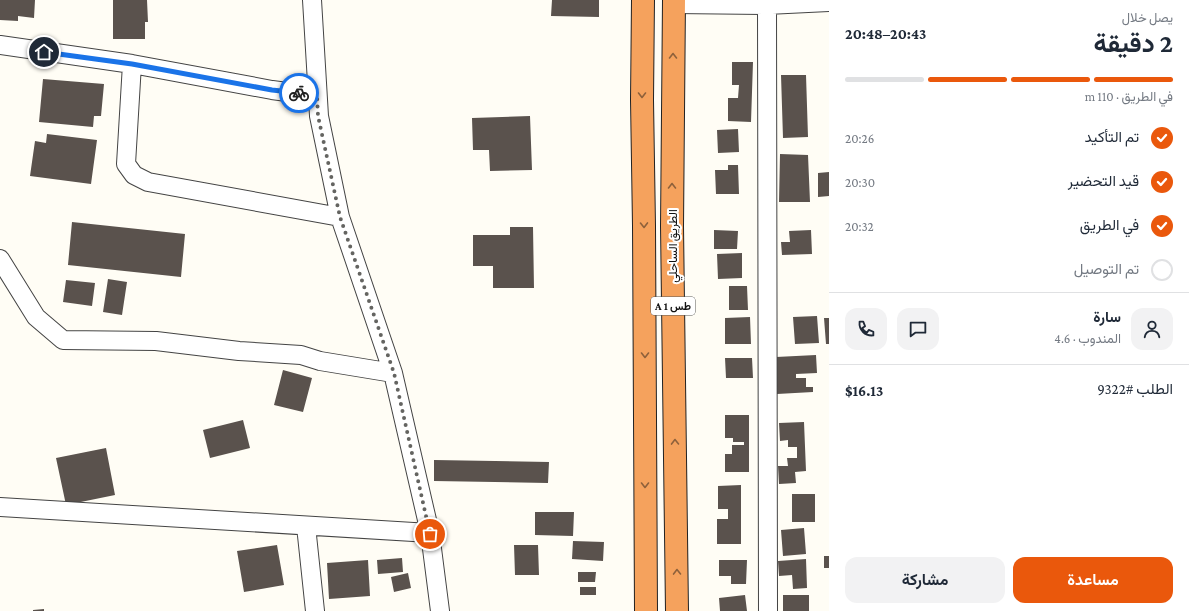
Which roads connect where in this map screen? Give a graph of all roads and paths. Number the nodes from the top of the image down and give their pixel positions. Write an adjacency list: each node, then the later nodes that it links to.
1 (312, 0): 8 (street)
2 (643, 0): 17 (highway, A 1 طس, one-way to 17)
3 (674, 2): 5 (street); 18 (highway, الطريق الساحلي / A 1 طس, one-way to 3)
4 (829, 2): 5 (street)
5 (767, 5): 19 (street)
6 (0, 45): 7 (street)
7 (132, 64): 8 (street); 9 (street)
8 (317, 96): 9 (street)
9 (340, 217): 11 (street)
10 (0, 259): 11 (street)
11 (394, 373): 14 (street)
12 (0, 507): 13 (street)
13 (306, 526): 14 (street); 15 (street)
14 (430, 534): 16 (street)
15 (315, 611)
16 (440, 611)
17 (646, 611)
18 (677, 611)
19 (768, 611)

